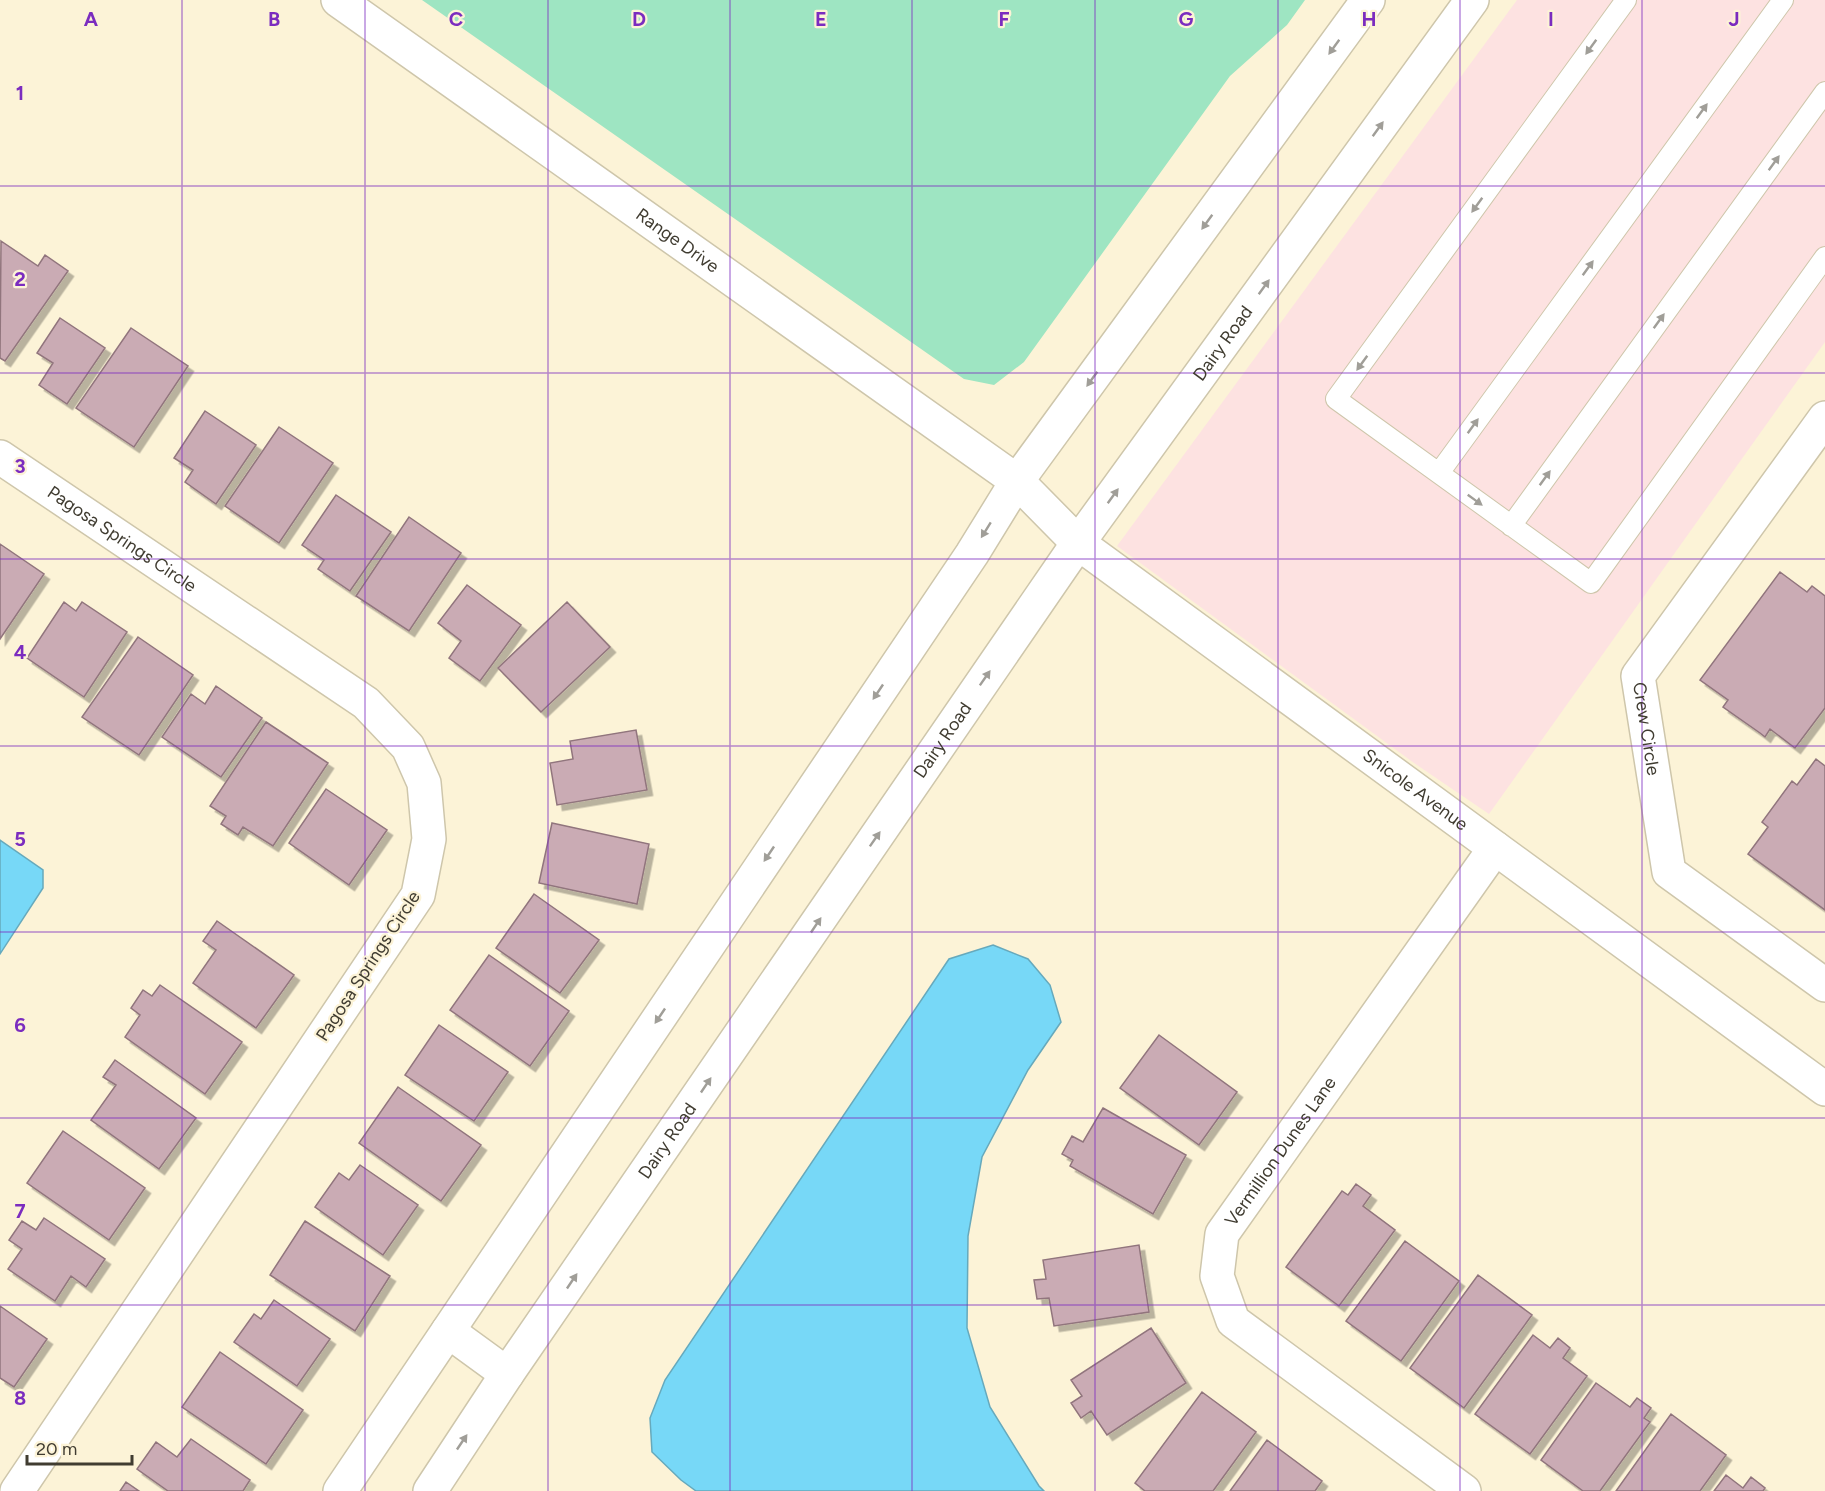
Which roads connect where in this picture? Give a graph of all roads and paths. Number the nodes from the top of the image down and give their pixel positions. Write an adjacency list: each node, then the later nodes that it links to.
1 (338, 0): 11 (street, Range Drive)
2 (1368, 0): 11 (street, one-way to 11)
3 (1472, 0): 13 (street, Dairy Road, one-way to 3)
4 (1626, 0): 10 (lane, one-way to 10)
5 (1783, 0): 10 (lane, one-way to 5)
6 (1825, 92): 12 (lane, one-way to 6)
7 (1825, 257): 12 (lane)
8 (1825, 418): 15 (street, Crew Circle)
9 (0, 457): 19 (street, Pagosa Springs Circle)
10 (1439, 473): 12 (lane, one-way to 12)
11 (1017, 480): 13 (street, Snicole Avenue); 17 (street, one-way to 17)
12 (1511, 526)
13 (1078, 543): 14 (street, Snicole Avenue); 18 (street, Dairy Road, one-way to 13)
14 (1495, 848): 16 (street, Snicole Avenue); 22 (street, Vermillion Dunes Lane)
15 (1825, 985)
16 (1825, 1089)
17 (448, 1331): 18 (street); 20 (street)
18 (507, 1374): 21 (street, Dairy Road, one-way to 18)
19 (17, 1491)
20 (340, 1491)
21 (430, 1491)
22 (1464, 1491)

